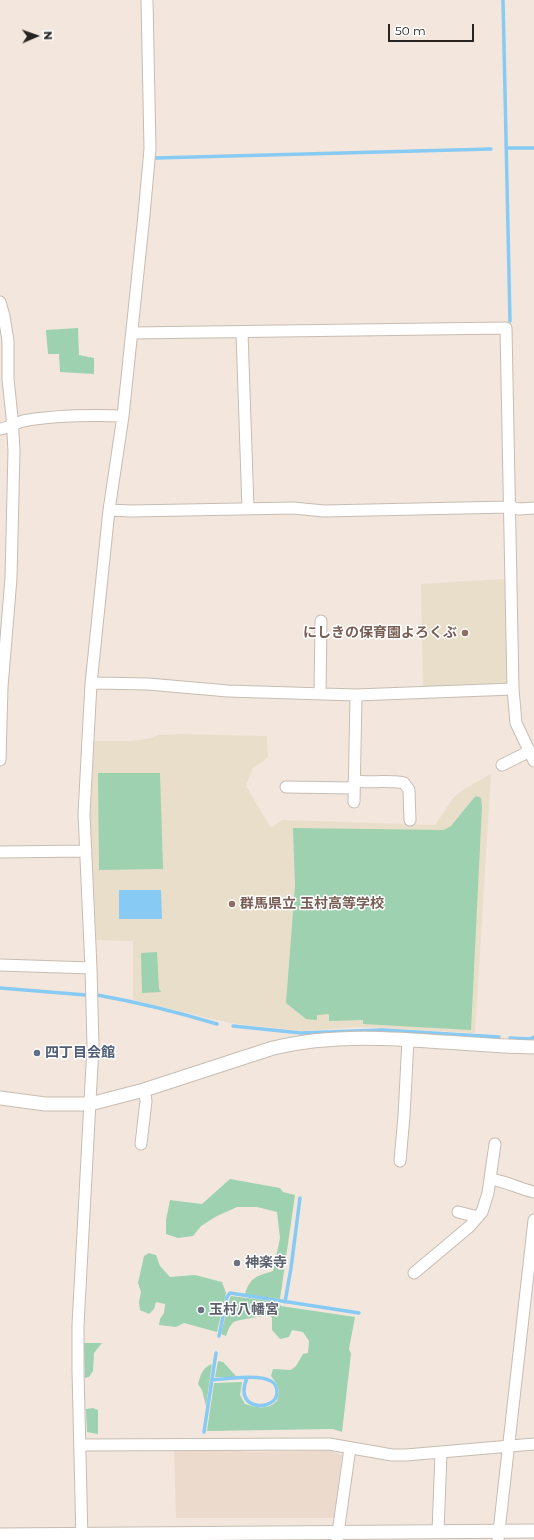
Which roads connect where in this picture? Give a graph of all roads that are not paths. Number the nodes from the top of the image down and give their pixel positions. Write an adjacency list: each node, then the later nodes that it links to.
1 (147, 0): 4 (street)
2 (0, 302): 6 (street)
3 (242, 332): 4 (street); 8 (street); 10 (street)
4 (132, 333): 5 (street)
5 (122, 416): 6 (street); 11 (street)
6 (12, 426): 7 (street); 18 (street)
7 (0, 429)
8 (510, 506): 9 (street); 10 (street); 14 (street)
9 (534, 508)
10 (248, 509): 11 (street)
11 (110, 510): 13 (street)
12 (321, 621): 15 (street)
13 (91, 684): 15 (street); 24 (street)
14 (513, 689): 16 (street); 17 (street)
15 (320, 694): 16 (street)
16 (356, 695): 20 (street)
17 (532, 756): 19 (street)
18 (0, 760)
19 (502, 765)
20 (354, 785): 21 (street); 22 (street); 23 (street)
21 (286, 787)
22 (354, 802)
23 (410, 820)
24 (86, 851): 25 (street); 27 (street)
25 (0, 852)
26 (0, 966): 27 (street)
27 (91, 968): 32 (street)
28 (408, 1040): 29 (street); 30 (street); 35 (street)
29 (534, 1047)
30 (144, 1090): 32 (street); 33 (street)
31 (0, 1098): 32 (street)
32 (90, 1104): 42 (street)
33 (140, 1144)
34 (495, 1144): 36 (street)
35 (400, 1160)
36 (490, 1179): 37 (street); 39 (street)
37 (534, 1192)
38 (458, 1212): 39 (street)
39 (478, 1218): 41 (street)
40 (534, 1220): 44 (street)
41 (414, 1273)
42 (80, 1444): 45 (street); 52 (street)
43 (534, 1444): 44 (street)
44 (508, 1446): 46 (street); 51 (street)
45 (350, 1448): 46 (street); 50 (street)
46 (441, 1453): 48 (street)
47 (534, 1531): 51 (street)
48 (438, 1532): 50 (street); 51 (street)
49 (0, 1536): 52 (street)
50 (337, 1536): 52 (street)
51 (498, 1536)
52 (82, 1537)

